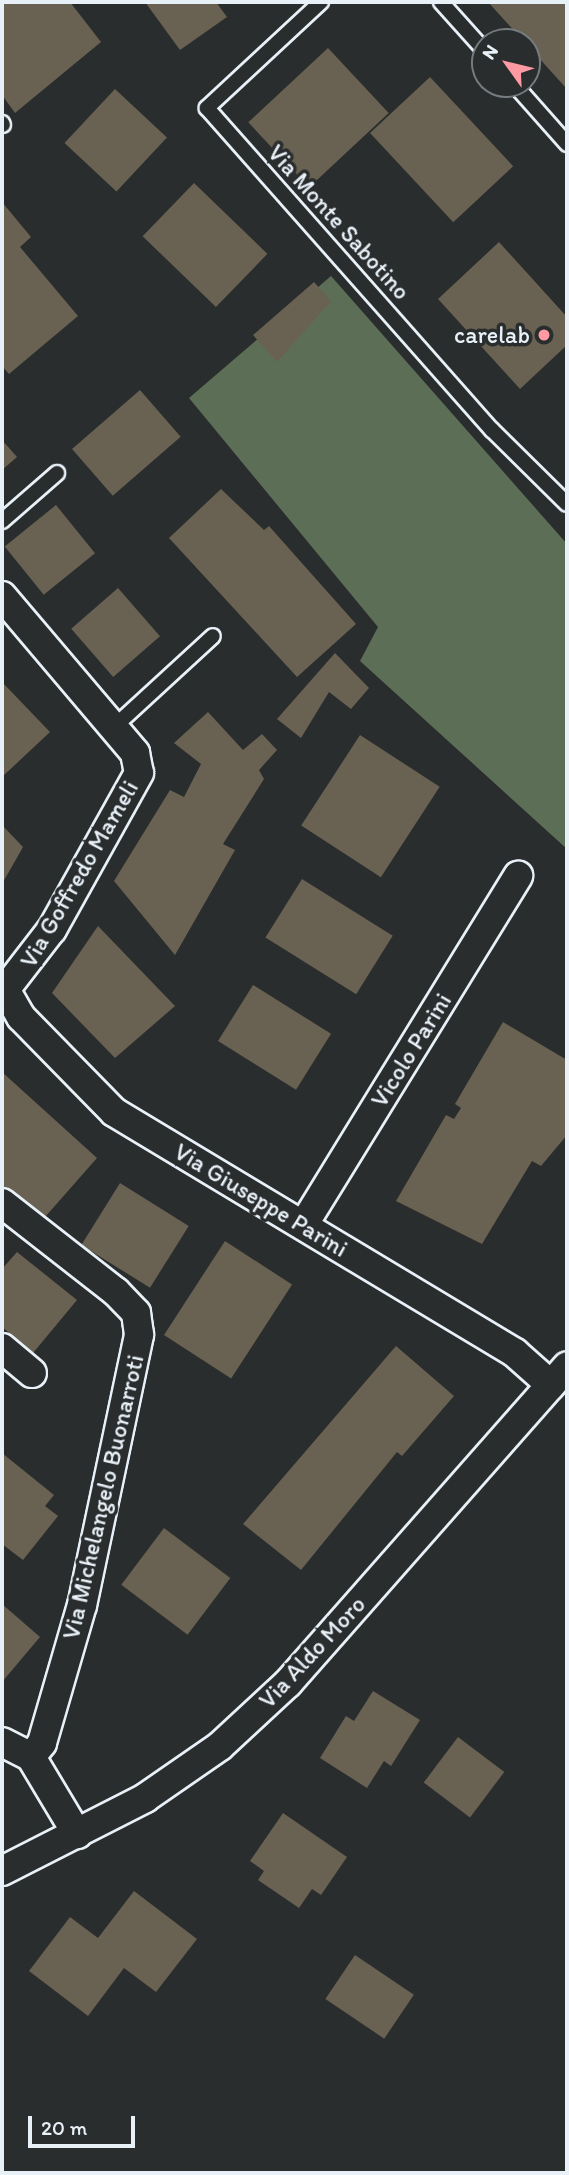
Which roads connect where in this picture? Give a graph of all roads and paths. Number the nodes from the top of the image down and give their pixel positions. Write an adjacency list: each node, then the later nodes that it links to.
1 (321, 2): 7 (lane, Via Monte Sabotino)
2 (441, 2): 3 (lane)
3 (471, 35)
4 (526, 98): 5 (lane)
5 (567, 144)
6 (57, 473): 8 (lane)
7 (567, 504)
8 (2, 521)
9 (2, 596): 11 (street, Via Goffredo Mameli)
10 (213, 636): 11 (lane)
11 (114, 727): 13 (street, Via Goffredo Mameli)
12 (518, 876): 15 (street, Vicolo Parini)
13 (5, 985): 15 (street, Via Giuseppe Parini)
14 (2, 1203): 20 (street, Via Michelangelo Buonarroti)
15 (304, 1224): 18 (street, Via Giuseppe Parini)
16 (2, 1348): 17 (street)
17 (32, 1373)
18 (559, 1376): 21 (street, Via Aldo Moro)
19 (2, 1742): 20 (street)
20 (31, 1757): 21 (street)
21 (77, 1834): 22 (street, Via Aldo Moro)
22 (2, 1871)

